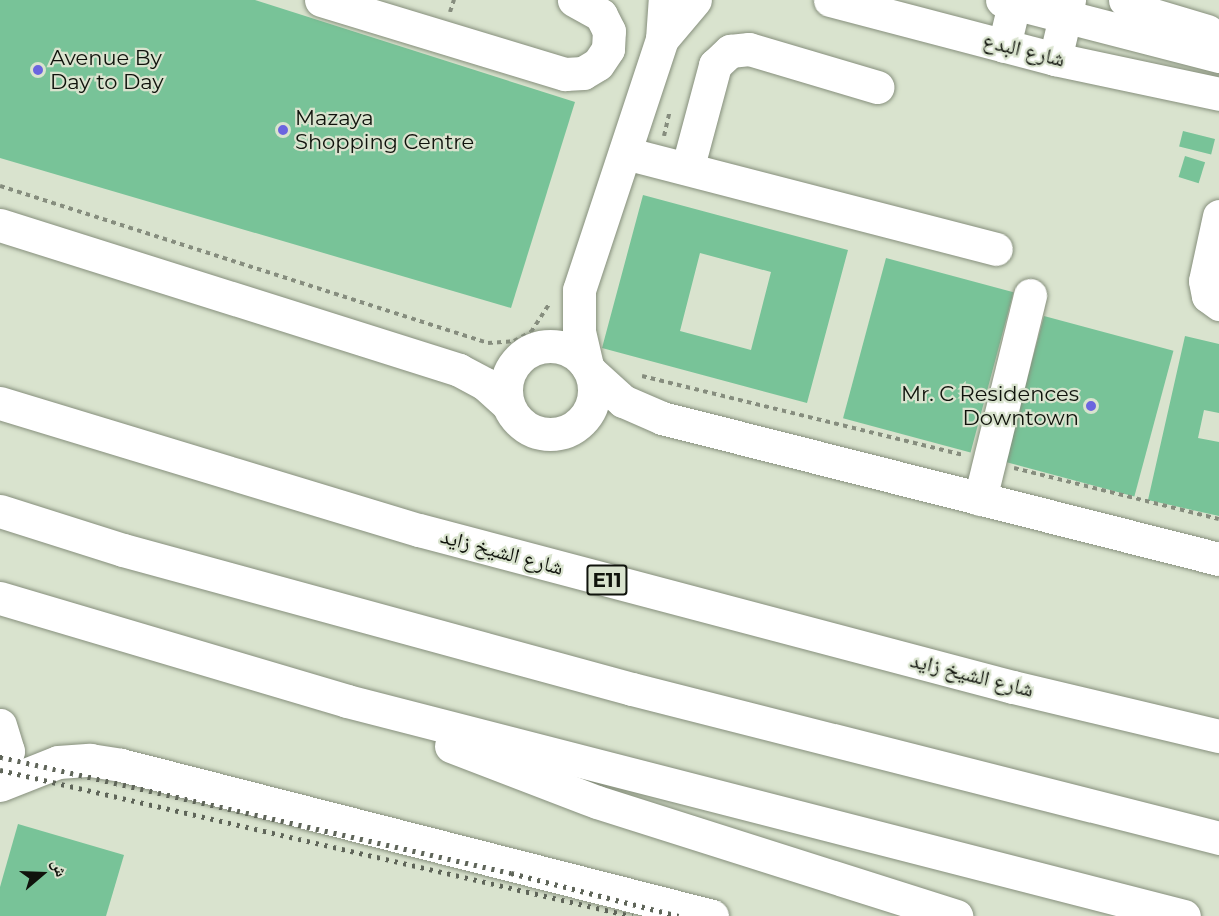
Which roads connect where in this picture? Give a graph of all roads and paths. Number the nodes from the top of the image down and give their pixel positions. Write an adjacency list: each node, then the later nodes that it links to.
1 (321, 0): 8 (main road)
2 (574, 0): 8 (main road)
3 (665, 0): 10 (main road)
4 (695, 0): 10 (main road)
5 (830, 0): 12 (main road, شارع البدع)
6 (1125, 0): 11 (main road)
7 (1011, 1): 9 (main road, شارع البدع); 12 (main road)
8 (375, 6)
9 (1067, 8): 13 (main road, شارع البدع); 14 (main road)
10 (662, 39): 17 (main road)
11 (1219, 43)
12 (1004, 46): 14 (main road, شارع البدع)
13 (1219, 56)
14 (1055, 59): 16 (main road, شارع البدع)
15 (877, 87): 18 (main road)
16 (1219, 94)
17 (625, 153): 18 (main road); 22 (main road)
18 (688, 166): 21 (main road)
19 (1219, 216): 24 (main road)
20 (0, 225): 26 (main road)
21 (996, 249)
22 (579, 290): 25 (main road); 27 (main road)
23 (1030, 295): 30 (main road)
24 (1219, 304)
25 (522, 356): 26 (main road); 27 (main road); 29 (main road)
26 (418, 358): 29 (main road)
27 (590, 369): 29 (main road); 30 (main road)
28 (0, 403): 36 (main road, شارع الشيخ زايد / E11)
29 (508, 405)
30 (980, 499): 32 (main road)
31 (0, 511): 39 (main road)
32 (1219, 559)
33 (0, 598): 34 (main road)
34 (347, 701): 41 (main road); 42 (main road)
35 (0, 725): 37 (main road)
36 (1219, 736)
37 (0, 779)
38 (0, 785): 40 (main road)
39 (1219, 838)
40 (712, 916)
41 (956, 916)
42 (1184, 916)

